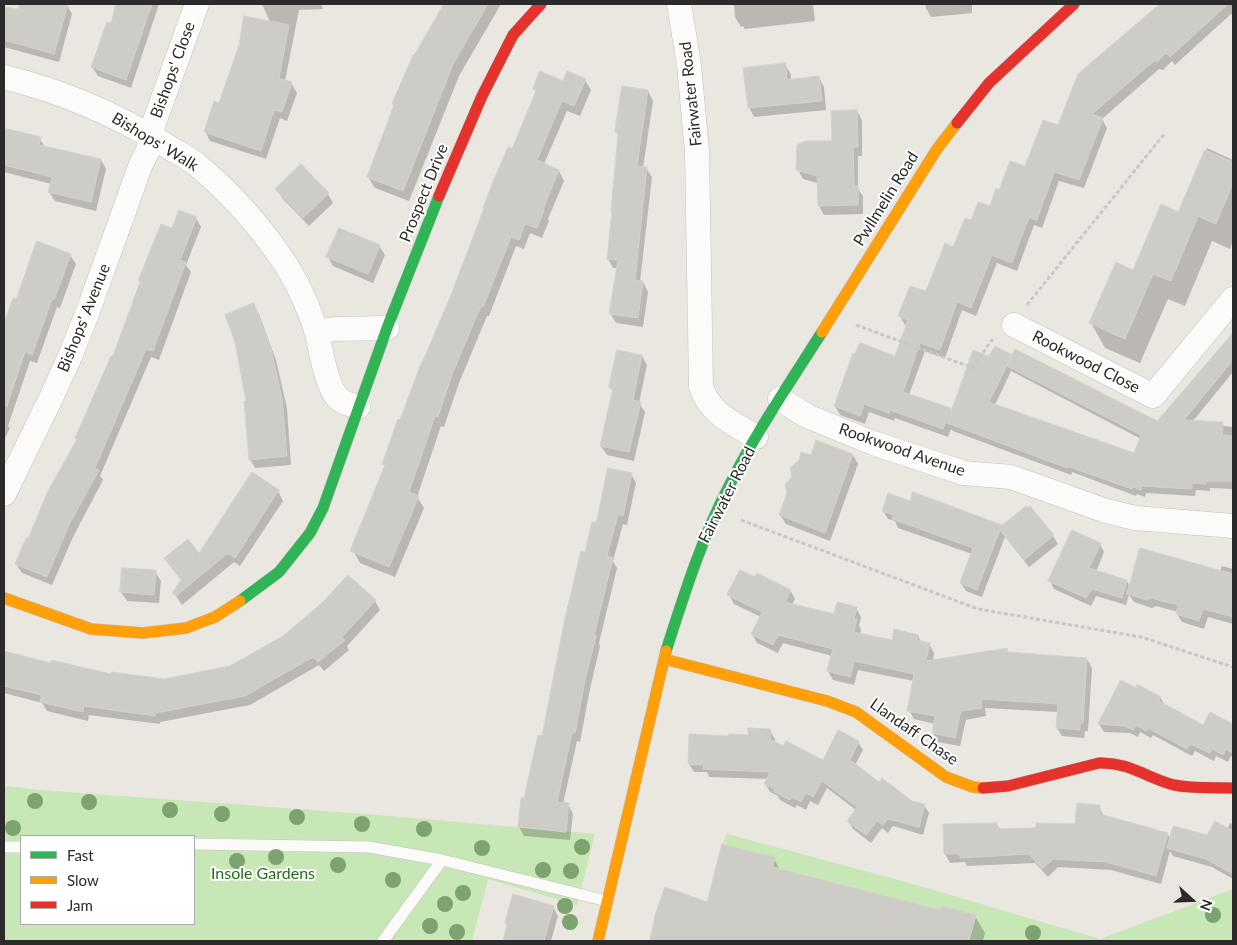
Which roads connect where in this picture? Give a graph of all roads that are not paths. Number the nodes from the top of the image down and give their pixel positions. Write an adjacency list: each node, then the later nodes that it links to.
1 (198, 4): 6 (street, Bishops' Close)
2 (541, 4): 9 (street, Prospect Drive)
3 (679, 4): 13 (street, Fairwater Road)
4 (1066, 6): 11 (street, Pwllmelin Road)
5 (4, 77): 6 (street, Bishops' Walk)
6 (151, 136): 10 (street, Bishops' Walk); 14 (street, Bishops' Avenue)
7 (1233, 299): 8 (street, Rookwood Close)
8 (1014, 325)
9 (387, 328): 10 (street); 12 (street, Prospect Drive)
10 (316, 332): 12 (street, Bishops' Walk)
11 (780, 399): 13 (street, Pwllmelin Road); 15 (street, Rookwood Avenue)
12 (358, 407): 16 (street, Prospect Drive)
13 (756, 437): 17 (street, Fairwater Road)
14 (4, 494)
15 (1233, 526)
16 (4, 598)
17 (664, 659): 18 (street, Llandaff Chase); 23 (street, Fairwater Road)
18 (1233, 788)
19 (195, 844): 22 (lane)
20 (4, 847): 21 (lane)
21 (20, 847)
22 (442, 860): 23 (lane); 24 (lane)
23 (607, 901): 25 (street, Fairwater Road)
24 (383, 941)
25 (598, 941)

